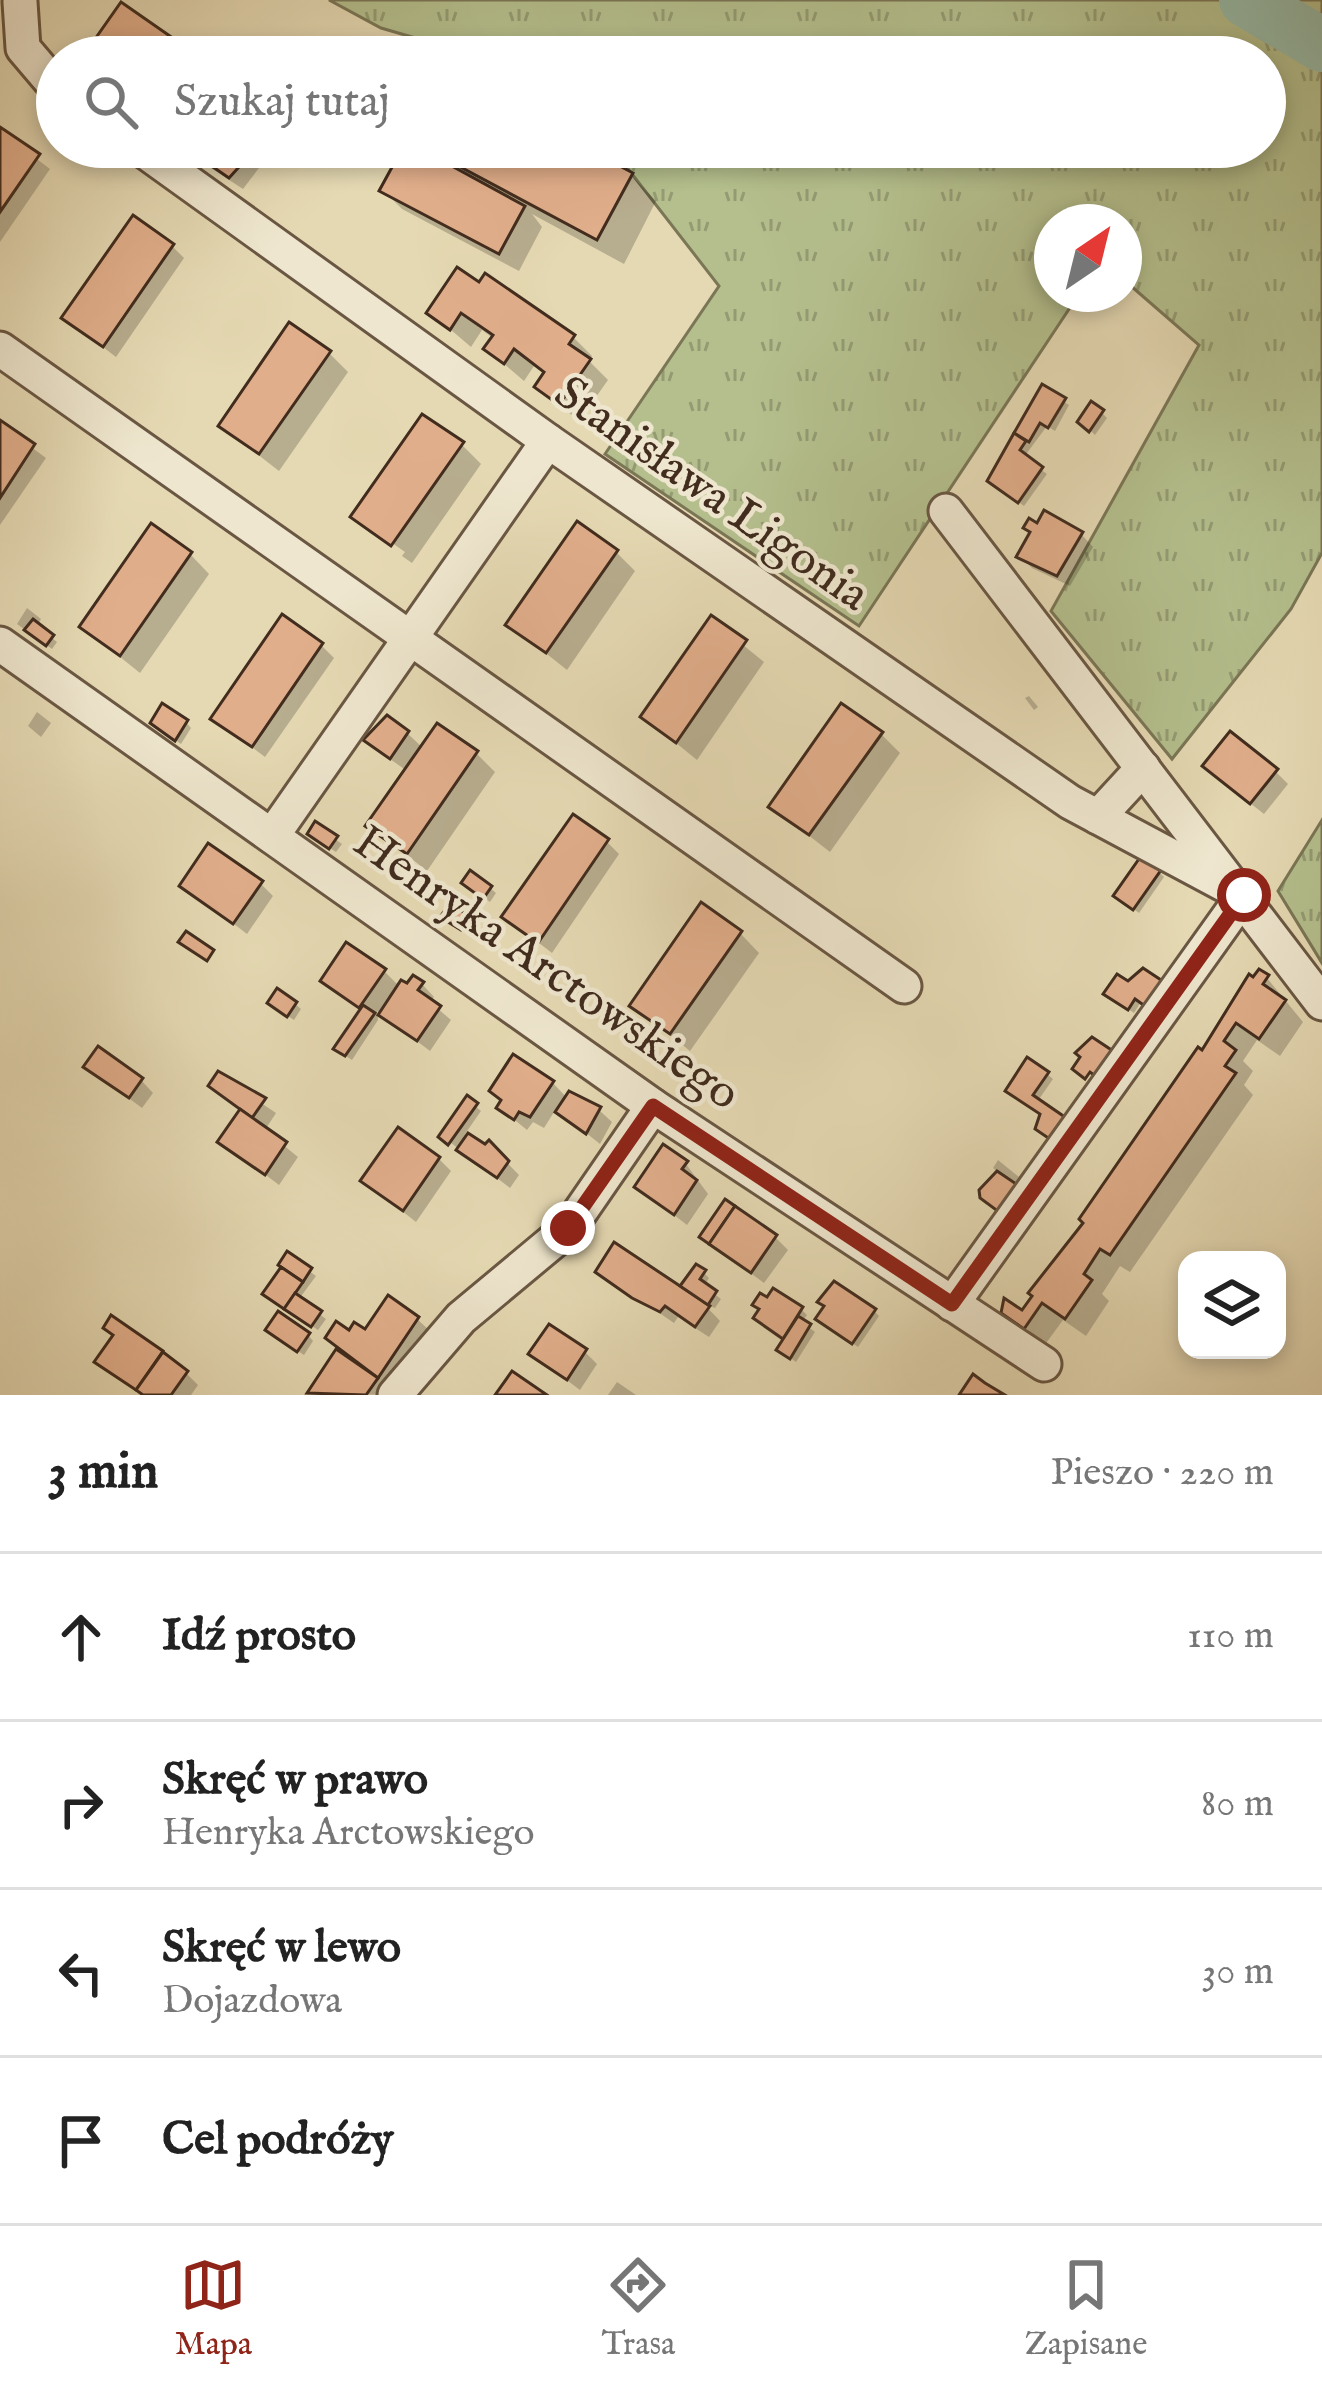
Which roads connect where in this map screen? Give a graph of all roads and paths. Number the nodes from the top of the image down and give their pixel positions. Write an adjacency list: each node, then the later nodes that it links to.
1 (13, 5): 2 (street)
2 (36, 63)
3 (168, 168): 5 (street, Stanisława Ligonia)
4 (0, 349): 7 (street)
5 (548, 441): 7 (street); 10 (street, Stanisława Ligonia)
6 (946, 511): 9 (street)
7 (414, 638): 11 (street); 13 (street)
8 (0, 644): 11 (street, Henryka Arctowskiego)
9 (1143, 768): 10 (street); 12 (street)
10 (1099, 817): 12 (street, Stanisława Ligonia)
11 (272, 836): 15 (street, Henryka Arctowskiego)
12 (1244, 895): 14 (street); 16 (street)
13 (904, 986)
14 (1322, 1004)
15 (653, 1106): 16 (street, Henryka Arctowskiego); 18 (street)
16 (952, 1304): 17 (street, Henryka Arctowskiego)
17 (1044, 1364)
18 (407, 1391)

